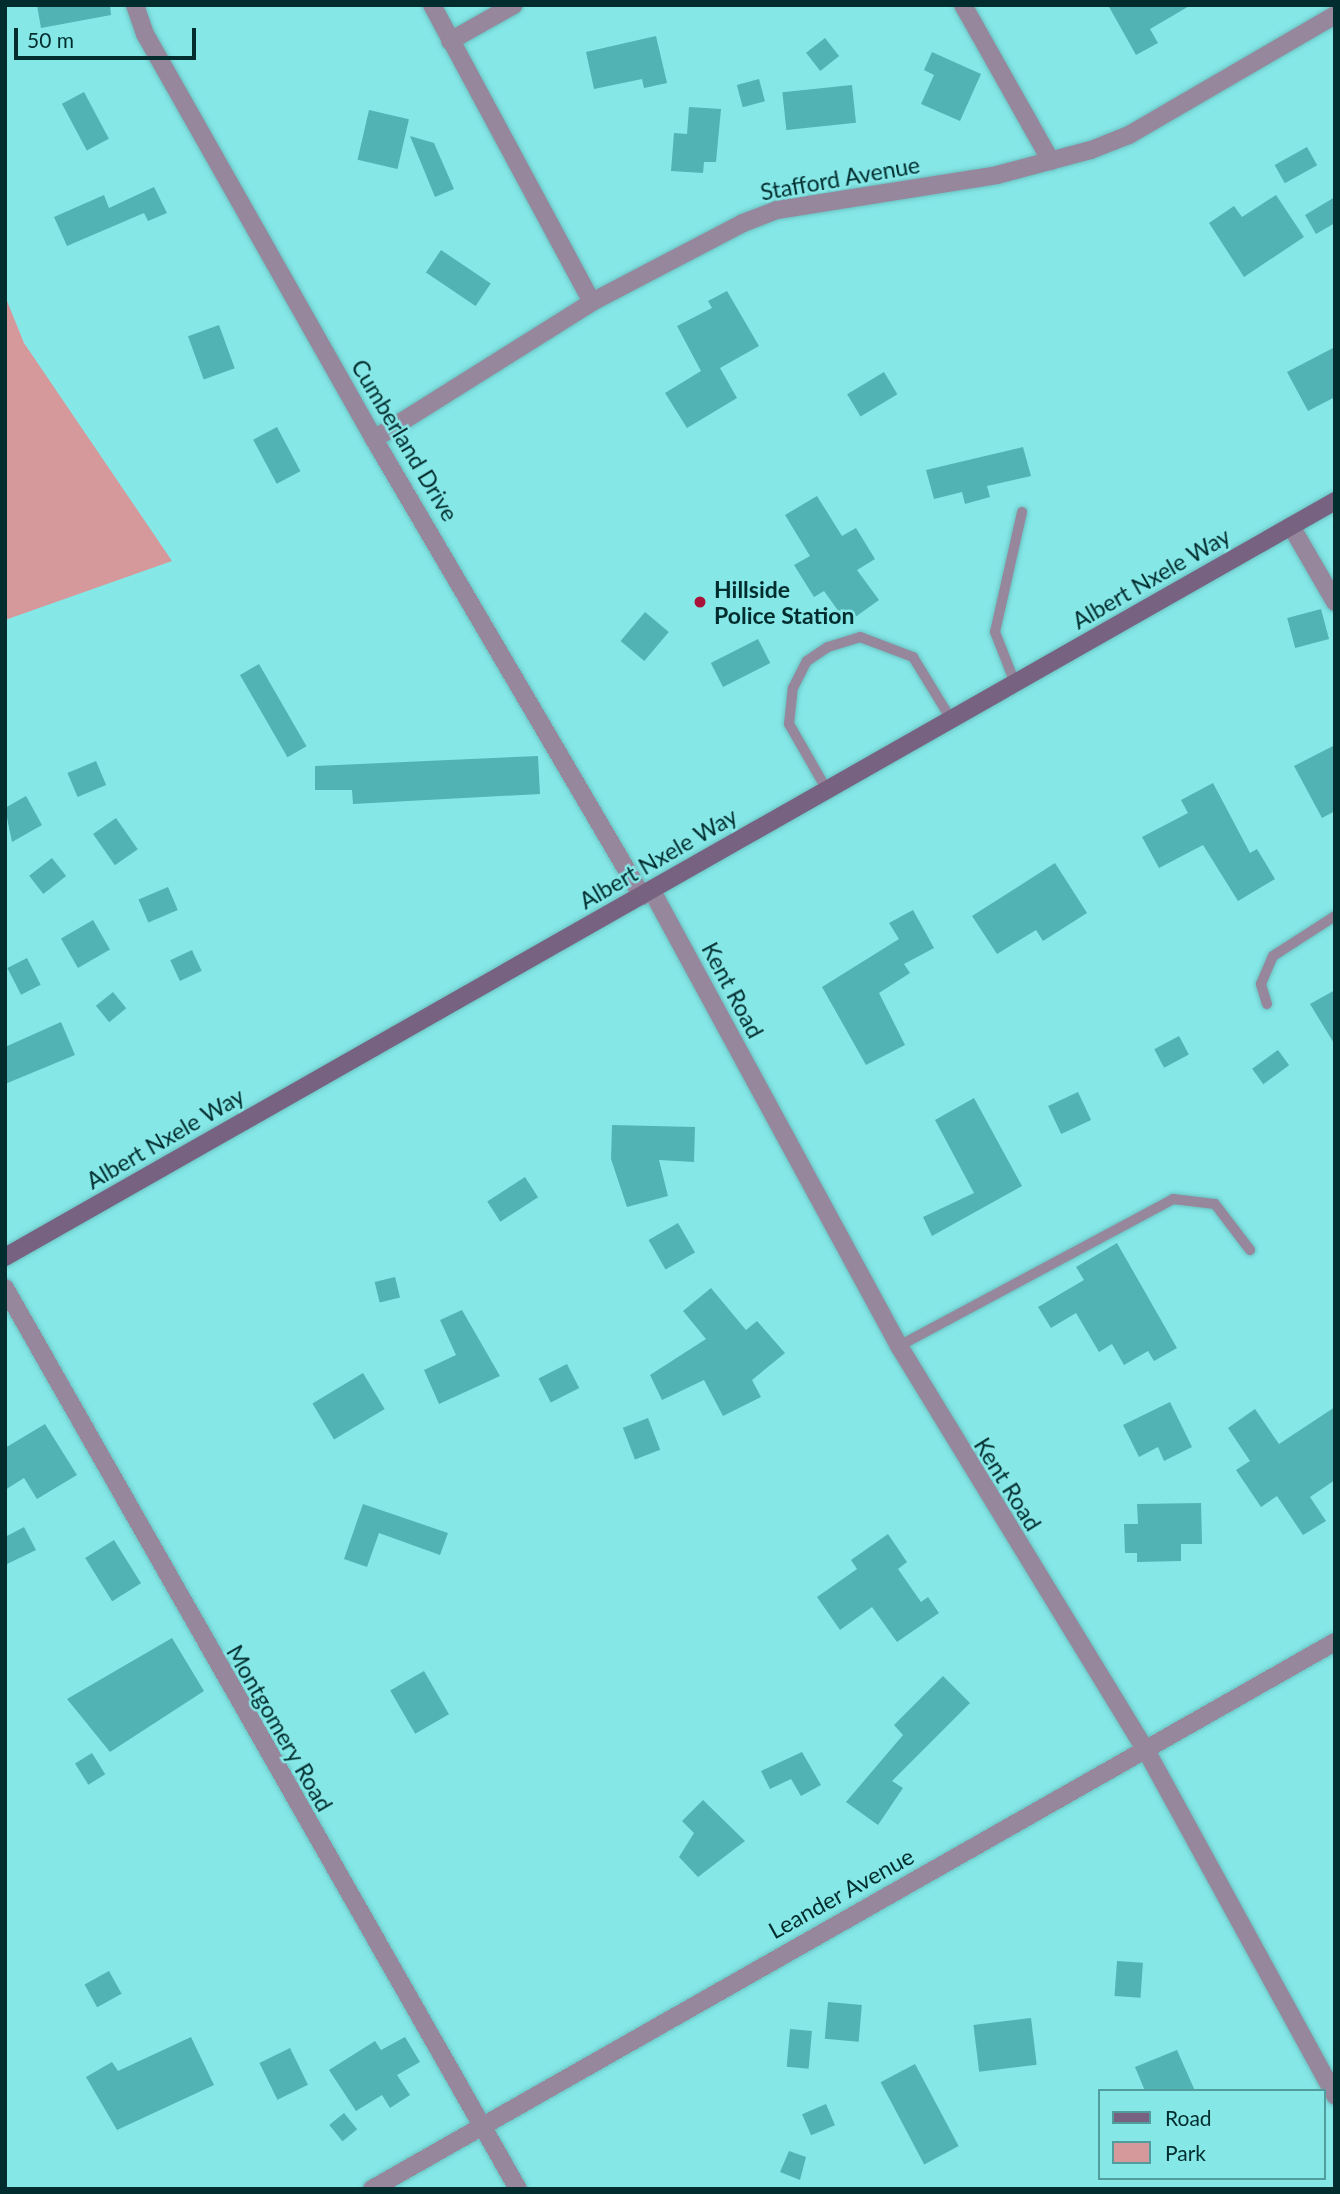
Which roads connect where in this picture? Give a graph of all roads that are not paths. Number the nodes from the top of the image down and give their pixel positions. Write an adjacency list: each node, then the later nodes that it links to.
1 (135, 5): 9 (street, Cumberland Drive)
2 (432, 5): 6 (street)
3 (514, 5): 6 (street)
4 (963, 5): 7 (street)
5 (1335, 15): 7 (street, Stafford Avenue)
6 (450, 41): 8 (street)
7 (1051, 161): 8 (street, Stafford Avenue)
8 (592, 302): 9 (street, Stafford Avenue)
9 (374, 439): 17 (street, Cumberland Drive)
10 (1335, 501): 12 (main road, Albert Nxele Way)
11 (1022, 512): 14 (lane)
12 (1291, 526): 13 (street); 14 (main road, Albert Nxele Way)
13 (1335, 602)
14 (1015, 683): 15 (main road, Albert Nxele Way)
15 (951, 719): 16 (main road, Albert Nxele Way); 16 (lane)
16 (827, 790): 17 (main road, Albert Nxele Way)
17 (647, 893): 21 (main road, Albert Nxele Way); 23 (street, Kent Road)
18 (1335, 916): 19 (lane)
19 (1267, 1004)
20 (1250, 1250): 23 (lane)
21 (5, 1257)
22 (5, 1288): 27 (street, Montgomery Road)
23 (899, 1346): 25 (street, Kent Road)
24 (1335, 1642): 25 (street, Leander Avenue)
25 (1147, 1752): 26 (street, Kent Road); 27 (street, Leander Avenue)
26 (1335, 2096)
27 (481, 2126): 28 (street, Leander Avenue); 29 (street, Montgomery Road)
28 (372, 2189)
29 (518, 2189)

